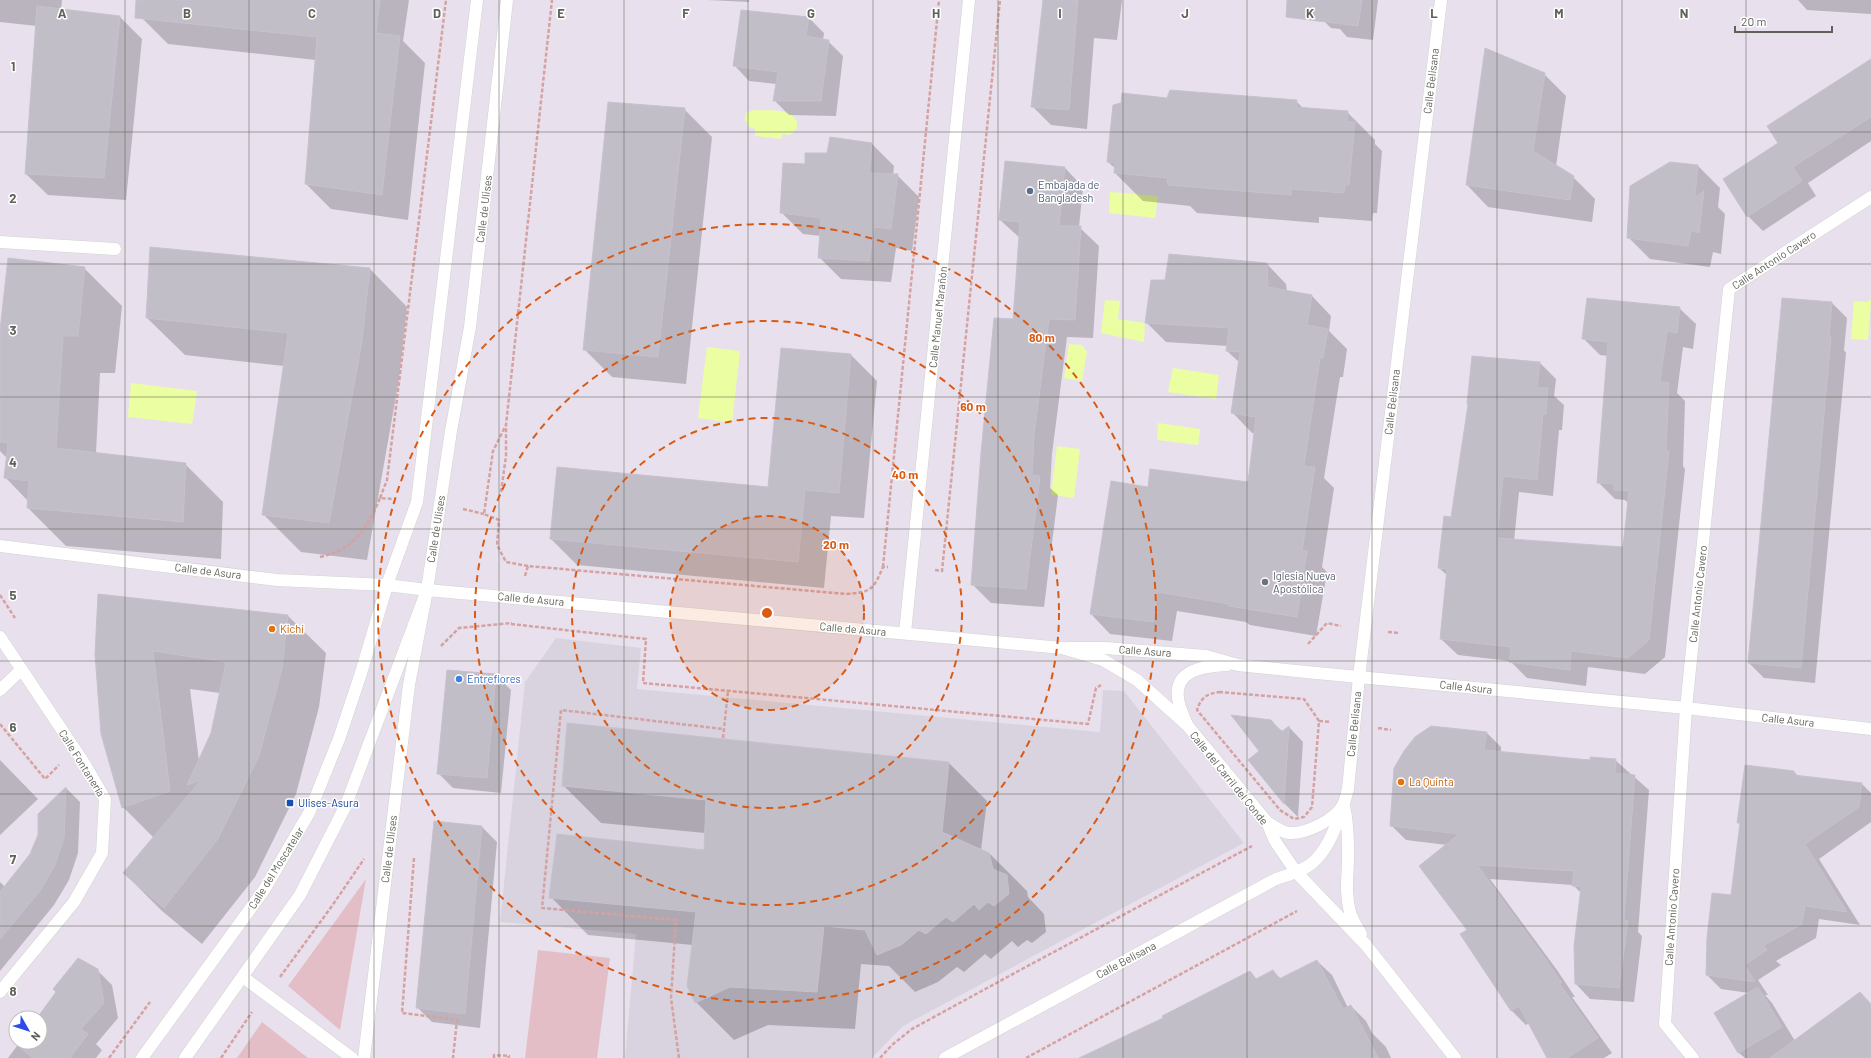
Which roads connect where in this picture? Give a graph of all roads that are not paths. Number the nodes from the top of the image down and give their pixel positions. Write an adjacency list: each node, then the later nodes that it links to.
1 (477, 0): 9 (street, Calle de Ulises)
2 (507, 0): 10 (street, Calle de Ulises)
3 (970, 0): 11 (street, Calle Manuel Marañón)
4 (1440, 0): 16 (street, Calle Belisana)
5 (1871, 197): 18 (street, Calle Antonio Cavero)
6 (0, 242): 7 (street)
7 (115, 249)
8 (0, 546): 9 (street, Calle de Asura)
9 (387, 585): 10 (street, Calle de Asura); 27 (street, Calle del Moscatelar)
10 (427, 590): 11 (street, Calle de Asura); 25 (street); 30 (street, Calle de Ulises)
11 (905, 633): 13 (street, Calle de Asura)
12 (0, 637): 15 (street, Calle Fontanería)
13 (1062, 648): 14 (street, Calle Asura); 19 (street, Calle del Carril del Conde)
14 (1238, 665): 16 (street, Calle Asura); 19 (street)
15 (21, 670): 17 (street); 26 (street, Calle Fontanería)
16 (1359, 677): 18 (street, Calle Asura); 21 (street, Calle Belisana)
17 (0, 690)
18 (1686, 708): 20 (street, Calle Asura); 33 (street, Calle Antonio Cavero)
19 (1187, 725): 22 (street, Calle del Carril del Conde)
20 (1871, 729)
21 (1344, 805): 22 (street); 23 (street, Calle Belisana); 24 (street, Calle Belisana)
22 (1266, 822): 23 (street, Calle del Carril del Conde)
23 (1296, 872): 24 (street, Calle del Carril del Conde); 31 (street, Calle Belisana)
24 (1366, 945): 32 (street, Calle del Carril del Conde)
25 (243, 977): 28 (street); 29 (street)
26 (0, 992)
27 (142, 1058)
28 (185, 1058)
29 (352, 1058)
30 (364, 1058)
31 (945, 1058)
32 (1455, 1058)
33 (1693, 1058)

